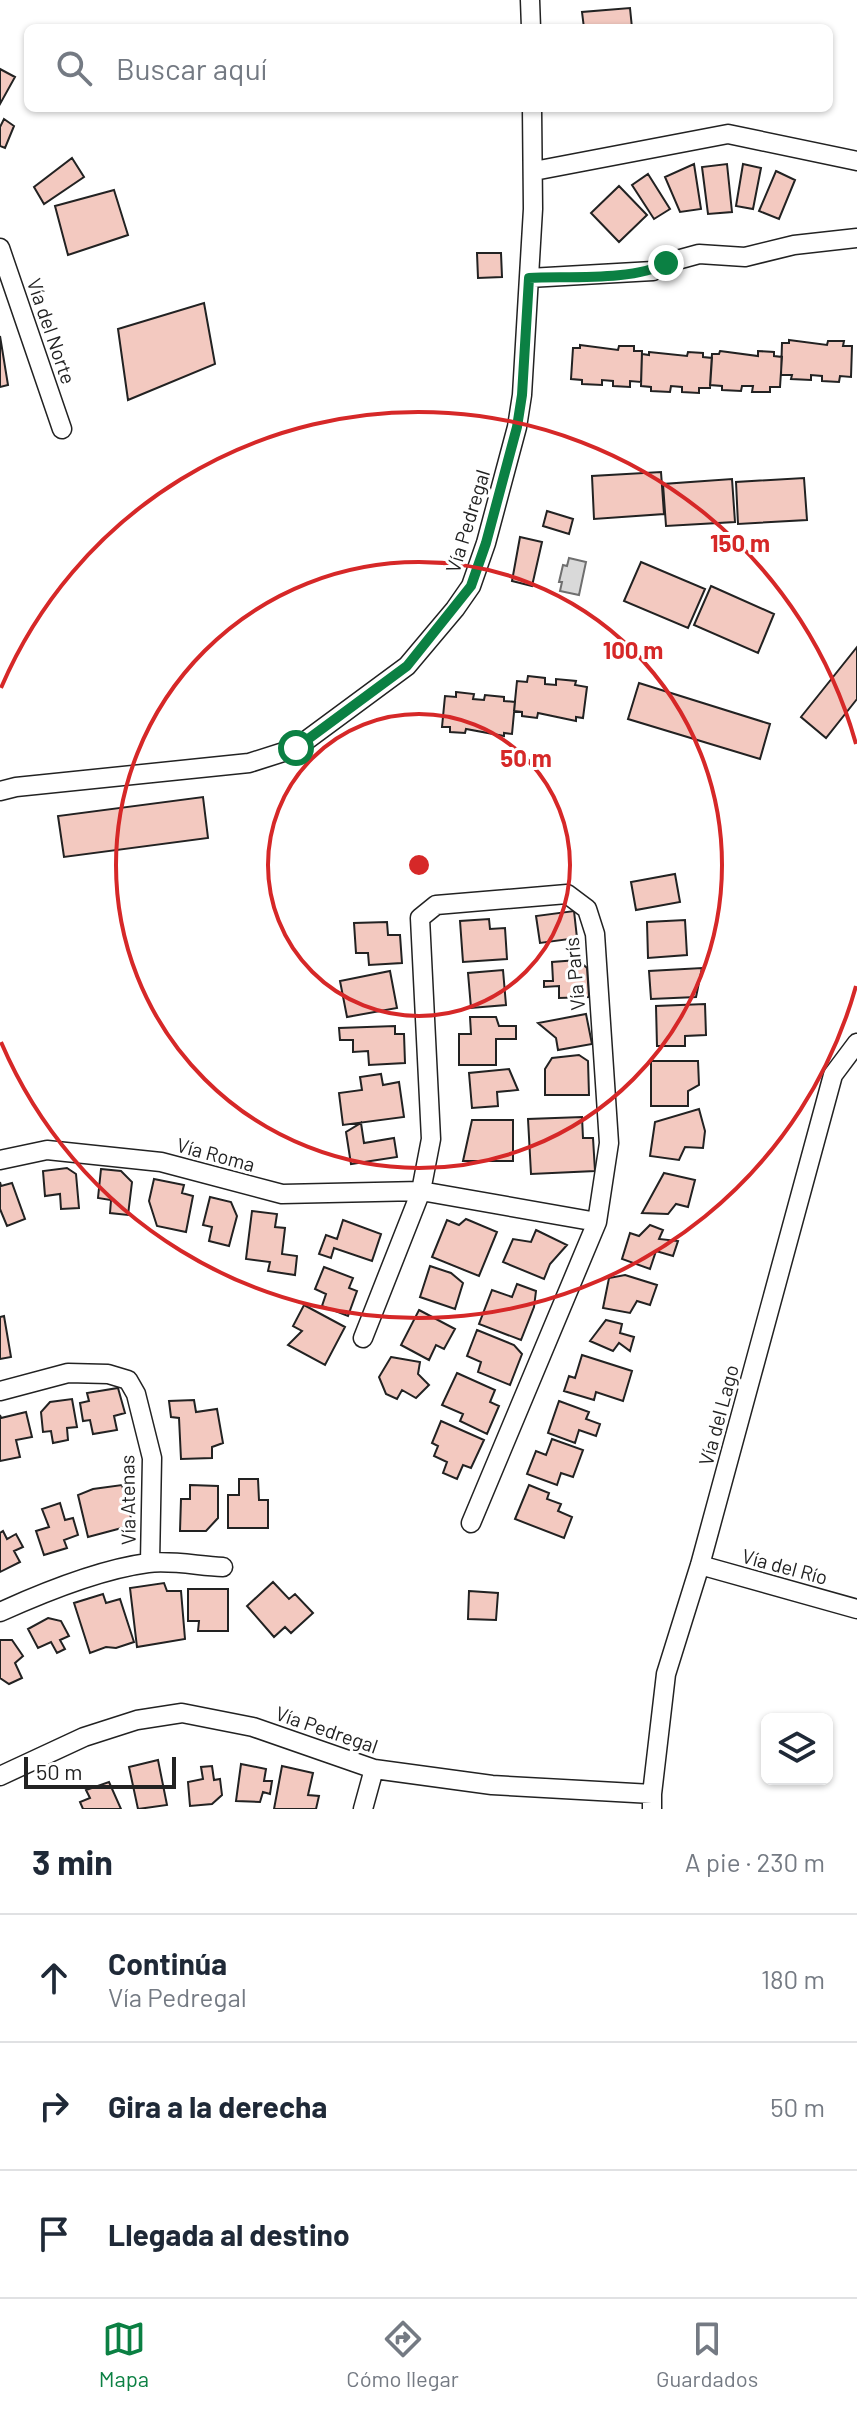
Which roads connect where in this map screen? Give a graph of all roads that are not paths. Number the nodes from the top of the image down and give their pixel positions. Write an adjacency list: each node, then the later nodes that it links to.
1 (530, 0): 2 (street)
2 (531, 24)
3 (532, 112): 5 (street, Vía Pedregal)
4 (857, 161): 5 (street)
5 (534, 171): 8 (street, Vía Pedregal)
6 (857, 238): 8 (street)
7 (0, 248): 9 (street, Vía del Norte)
8 (529, 278): 10 (street, Vía Pedregal)
9 (62, 429)
10 (0, 791)
11 (857, 1043): 19 (street, Vía del Lago)
12 (0, 1160): 13 (street, Vía Roma)
13 (421, 1191): 14 (street, Vía Roma); 14 (street, Vía París); 15 (street, Vía París)
14 (597, 1222): 17 (street, Vía París)
15 (363, 1338)
16 (0, 1391): 18 (street, Vía Atenas)
17 (471, 1523)
18 (150, 1562): 20 (street); 22 (street)
19 (700, 1565): 21 (street, Vía del Río); 25 (street, Vía del Lago)
20 (223, 1567)
21 (857, 1609)
22 (0, 1612)
23 (374, 1769): 24 (street, Vía Pedregal); 25 (street, Vía Pedregal); 26 (street)
24 (0, 1776)
25 (652, 1801)
26 (363, 1809)

